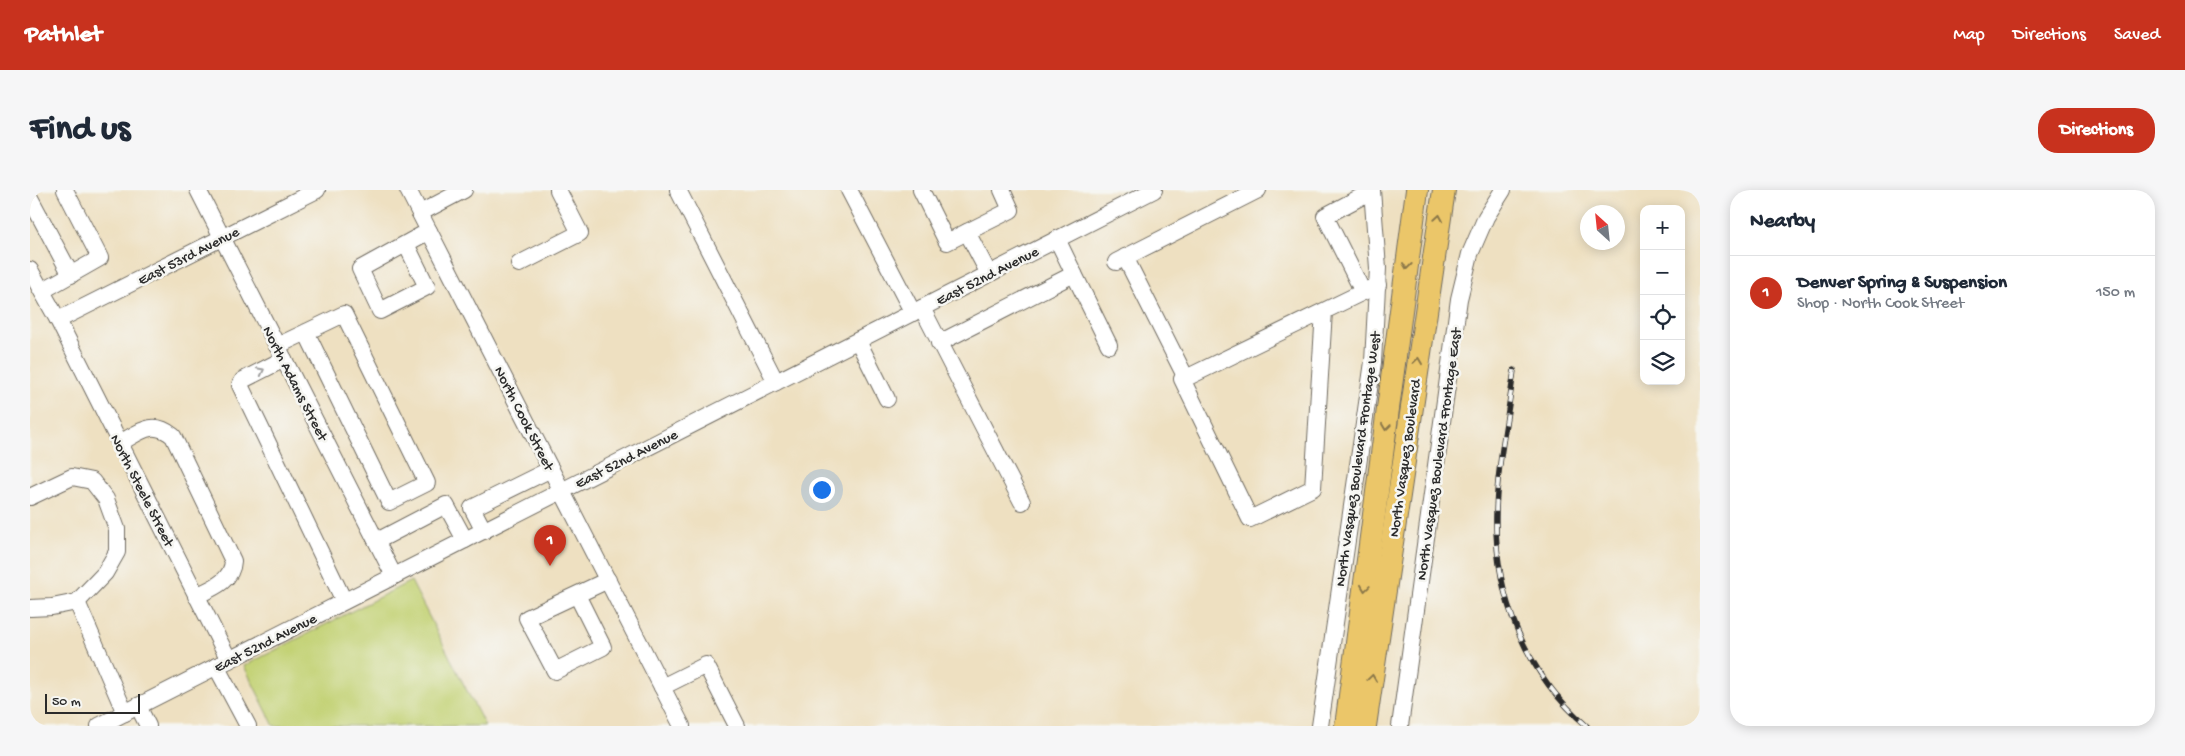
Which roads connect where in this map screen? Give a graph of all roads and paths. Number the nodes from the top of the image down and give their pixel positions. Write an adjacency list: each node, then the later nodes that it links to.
1 (65, 190): 28 (street)
2 (198, 190): 21 (street, North Adams Street)
3 (317, 190): 21 (street, East 53rd Avenue)
4 (408, 190): 18 (street, North Cook Street)
5 (464, 190): 18 (street)
6 (558, 190): 24 (street)
7 (849, 190): 31 (street)
8 (921, 190): 20 (street)
9 (1002, 190): 20 (street)
10 (1154, 190): 22 (street, East 52nd Avenue)
11 (1258, 190): 39 (street)
12 (1372, 190): 29 (street, North Vasquez Boulevard Frontage West); 29 (street)
13 (1417, 190): 66 (highway, North Vasquez Boulevard, one-way to 66)
14 (1444, 190): 67 (highway, North Vasquez Boulevard, one-way to 14)
15 (1503, 190): 68 (street, North Vasquez Boulevard Frontage East)
16 (685, 192): 40 (street)
17 (30, 198): 28 (street)
18 (420, 213): 19 (street, North Cook Street)
19 (429, 231): 23 (street); 43 (street, North Cook Street)
20 (967, 232): 26 (street)
21 (222, 238): 33 (street, East 53rd Avenue); 38 (street, North Adams Street)
22 (1057, 239): 26 (street, East 52nd Avenue); 27 (street)
23 (406, 244)
24 (519, 264)
25 (30, 270): 30 (street, North Steele Street)
26 (989, 274): 31 (street, East 52nd Avenue)
27 (1074, 274): 36 (street); 37 (street)
28 (71, 275): 30 (street)
29 (1370, 288): 32 (street); 65 (street, North Vasquez Boulevard Frontage West)
30 (42, 292): 33 (street, North Steele Street)
31 (917, 310): 35 (street, East 52nd Avenue); 36 (street)
32 (1324, 311): 39 (street); 39 (street)
33 (58, 320): 42 (street, North Steele Street)
34 (306, 332): 34 (street); 38 (street)
35 (858, 340): 40 (street, East 52nd Avenue); 41 (street)
36 (939, 343): 46 (street)
37 (1110, 346)
38 (281, 353): 49 (street, North Adams Street); 54 (street, one-way to 38)
39 (1186, 378)
40 (776, 382): 44 (street, East 52nd Avenue)
41 (887, 398)
42 (120, 443): 53 (street, North Steele Street); 53 (street)
43 (550, 469): 44 (street, North Cook Street); 47 (street)
44 (562, 491): 47 (street, East 52nd Avenue); 51 (street, North Cook Street)
45 (30, 497): 55 (street)
46 (1022, 502)
47 (484, 531): 48 (street, East 52nd Avenue)
48 (465, 540): 49 (street); 50 (street, East 52nd Avenue)
49 (377, 541): 50 (street, North Adams Street)
50 (394, 576): 54 (street, East 52nd Avenue)
51 (608, 580): 52 (street); 58 (street, North Cook Street)
52 (577, 595): 52 (street)
53 (196, 596): 57 (street, North Steele Street)
54 (344, 601): 57 (street, East 52nd Avenue)
55 (77, 602): 56 (street); 59 (street)
56 (30, 608)
57 (222, 663): 59 (street, East 52nd Avenue); 62 (street, North Steele Street)
58 (662, 687): 63 (street, North Cook Street); 64 (street)
59 (131, 710): 60 (street, East 52nd Avenue); 61 (street)
60 (99, 726)
61 (148, 726)
62 (248, 726)
63 (682, 726)
64 (737, 726)
65 (1320, 726)
66 (1346, 726)
67 (1365, 726)
68 (1400, 726)

